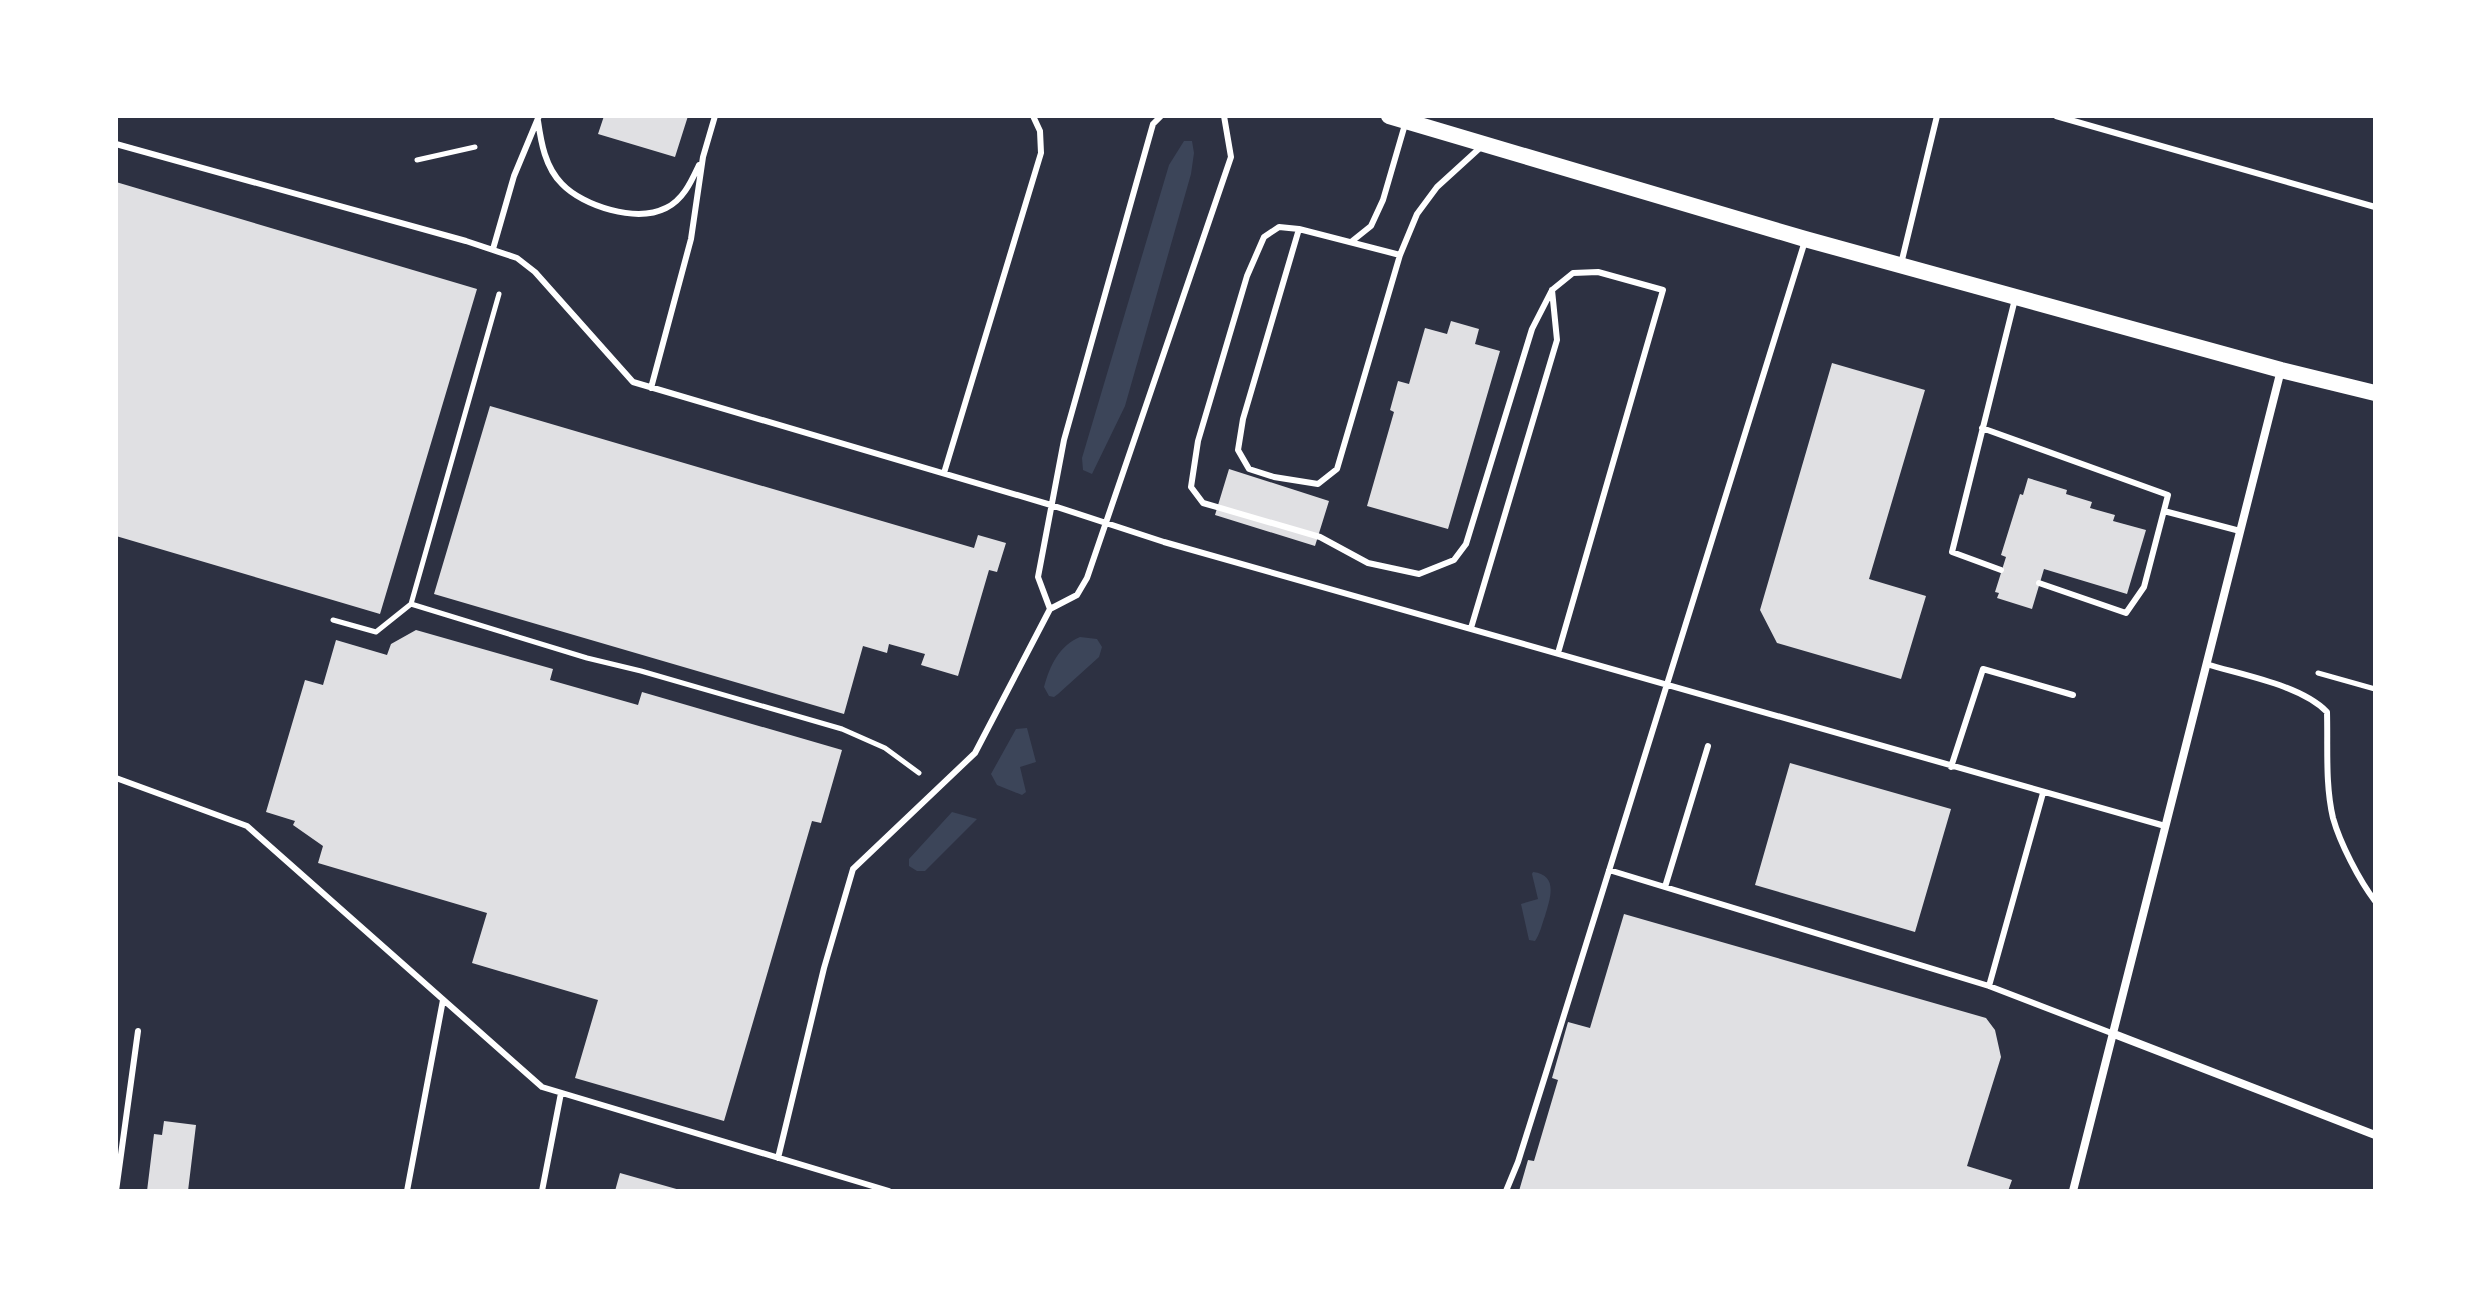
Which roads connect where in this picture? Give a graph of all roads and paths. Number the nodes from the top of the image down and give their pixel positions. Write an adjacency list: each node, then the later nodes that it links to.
1 (715, 116): 13 (lane)
2 (1033, 116): 29 (lane)
3 (1161, 116): 30 (lane)
4 (1224, 116): 32 (lane)
5 (1937, 116): 21 (lane)
6 (2056, 116): 9 (lane)
7 (538, 118): 13 (lane); 19 (lane)
8 (1398, 118): 11 (main road); 18 (lane)
9 (2086, 120): 15 (lane)
10 (116, 144): 19 (lane)
11 (1483, 145): 17 (main road); 20 (lane)
12 (475, 147): 14 (path)
13 (703, 157): 26 (lane)
14 (417, 160)
15 (2375, 207)
16 (1299, 229): 18 (lane); 20 (lane); 22 (lane)
17 (1805, 239): 21 (main road); 42 (lane)
18 (1350, 242): 20 (lane)
19 (493, 249): 26 (lane)
20 (1400, 255)
21 (1901, 264): 24 (main road)
22 (1552, 290): 39 (lane); 40 (lane)
23 (499, 294): 36 (path)
24 (2016, 295): 25 (main road); 28 (lane)
25 (2281, 370): 27 (main road); 33 (street)
26 (651, 388): 29 (lane)
27 (2375, 393)
28 (1982, 428): 31 (lane); 34 (lane)
29 (944, 473): 30 (lane)
30 (1051, 505): 32 (lane); 37 (lane)
31 (2164, 511): 33 (lane); 35 (lane)
32 (1107, 524): 37 (lane); 39 (lane)
33 (2240, 531): 41 (street)
34 (2001, 570)
35 (2039, 583)
36 (411, 604): 38 (path); 46 (path)
37 (1050, 609): 59 (lane)
38 (333, 620)
39 (1471, 628): 40 (lane)
40 (1558, 653): 42 (lane)
41 (2206, 664): 49 (street); 52 (lane)
42 (1666, 685): 45 (lane); 50 (lane)
43 (2073, 695): 45 (lane)
44 (1708, 746): 51 (lane)
45 (1951, 767): 48 (lane)
46 (922, 775)
47 (116, 778): 54 (lane)
48 (2043, 793): 49 (lane); 53 (lane)
49 (2165, 826): 56 (street)
50 (1609, 870): 51 (lane); 64 (lane)
51 (1665, 887): 53 (lane)
52 (2375, 901)
53 (1989, 986): 56 (lane)
54 (443, 1000): 57 (lane); 61 (lane)
55 (138, 1031): 60 (lane)
56 (2114, 1034): 58 (street); 65 (street)
57 (561, 1093): 59 (lane); 62 (lane)
58 (2375, 1135)
59 (778, 1158): 63 (lane)
60 (116, 1191)
61 (407, 1191)
62 (542, 1191)
63 (889, 1191)
64 (1506, 1191)
65 (2073, 1191)

